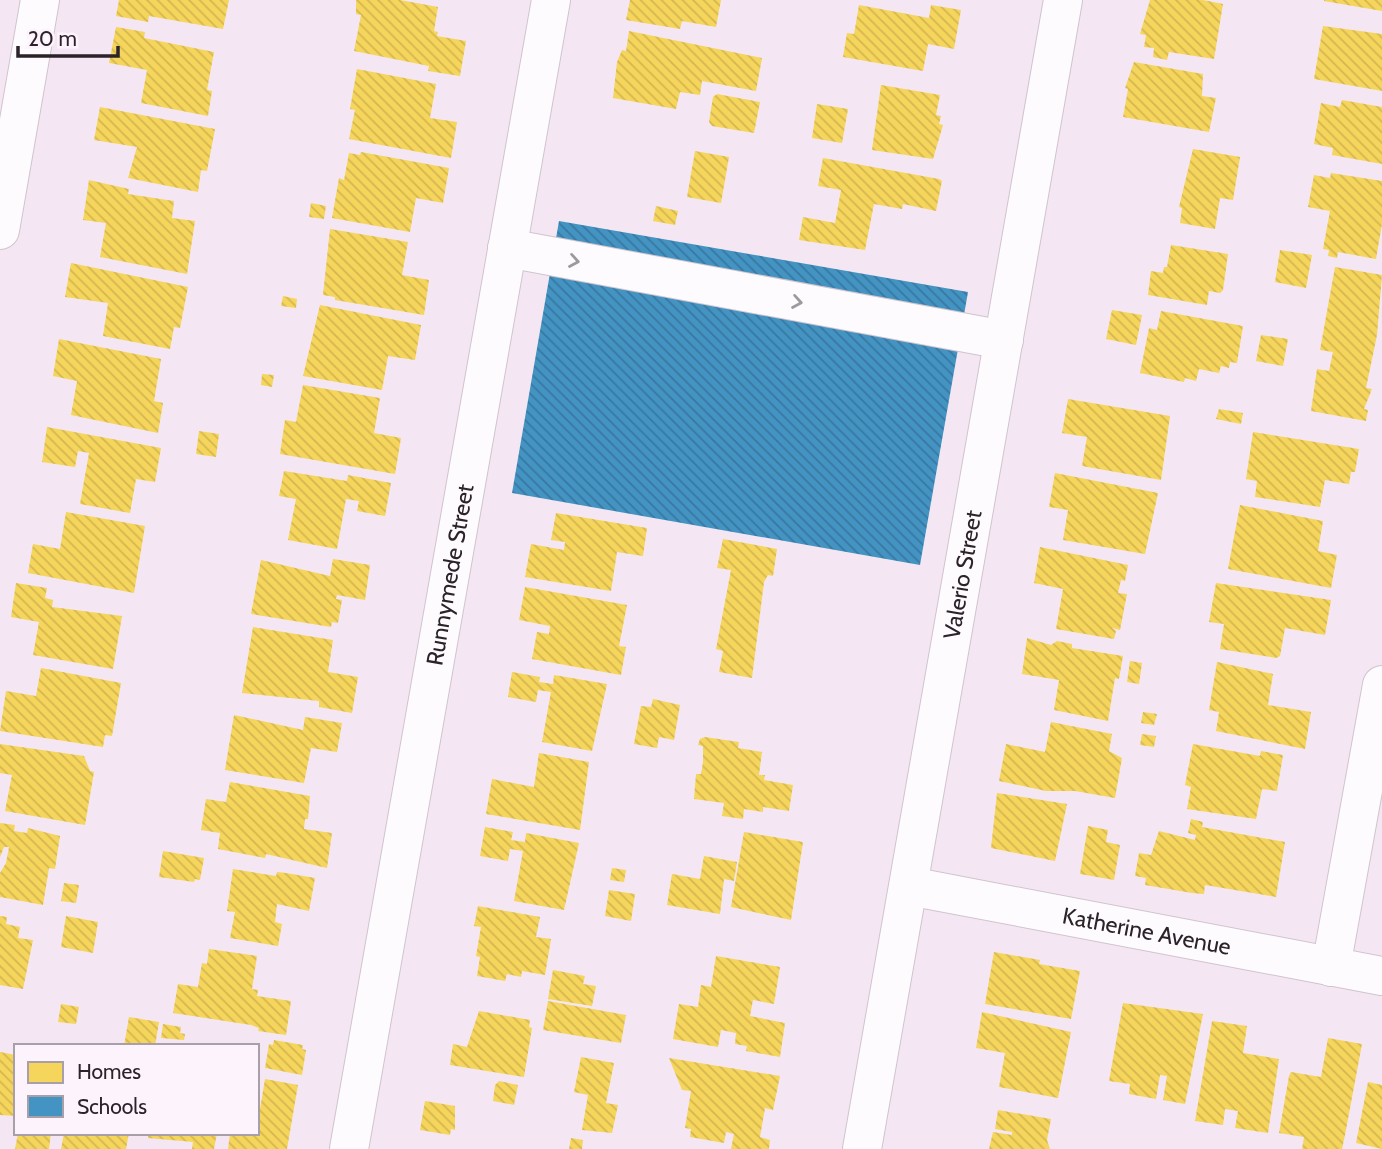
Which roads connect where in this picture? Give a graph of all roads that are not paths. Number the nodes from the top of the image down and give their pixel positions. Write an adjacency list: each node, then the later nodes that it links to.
1 (40, 0): 4 (street)
2 (551, 0): 5 (street, Runnymede Street)
3 (1063, 0): 6 (street, Valerio Street)
4 (0, 230)
5 (507, 248): 6 (street, one-way to 6); 11 (street, Runnymede Street)
6 (1004, 340): 8 (street, Valerio Street)
7 (1382, 685): 9 (street)
8 (909, 886): 9 (street, Katherine Avenue); 12 (street, Valerio Street)
9 (1331, 967): 10 (street, Katherine Avenue)
10 (1382, 976)
11 (349, 1149)
12 (862, 1149)

